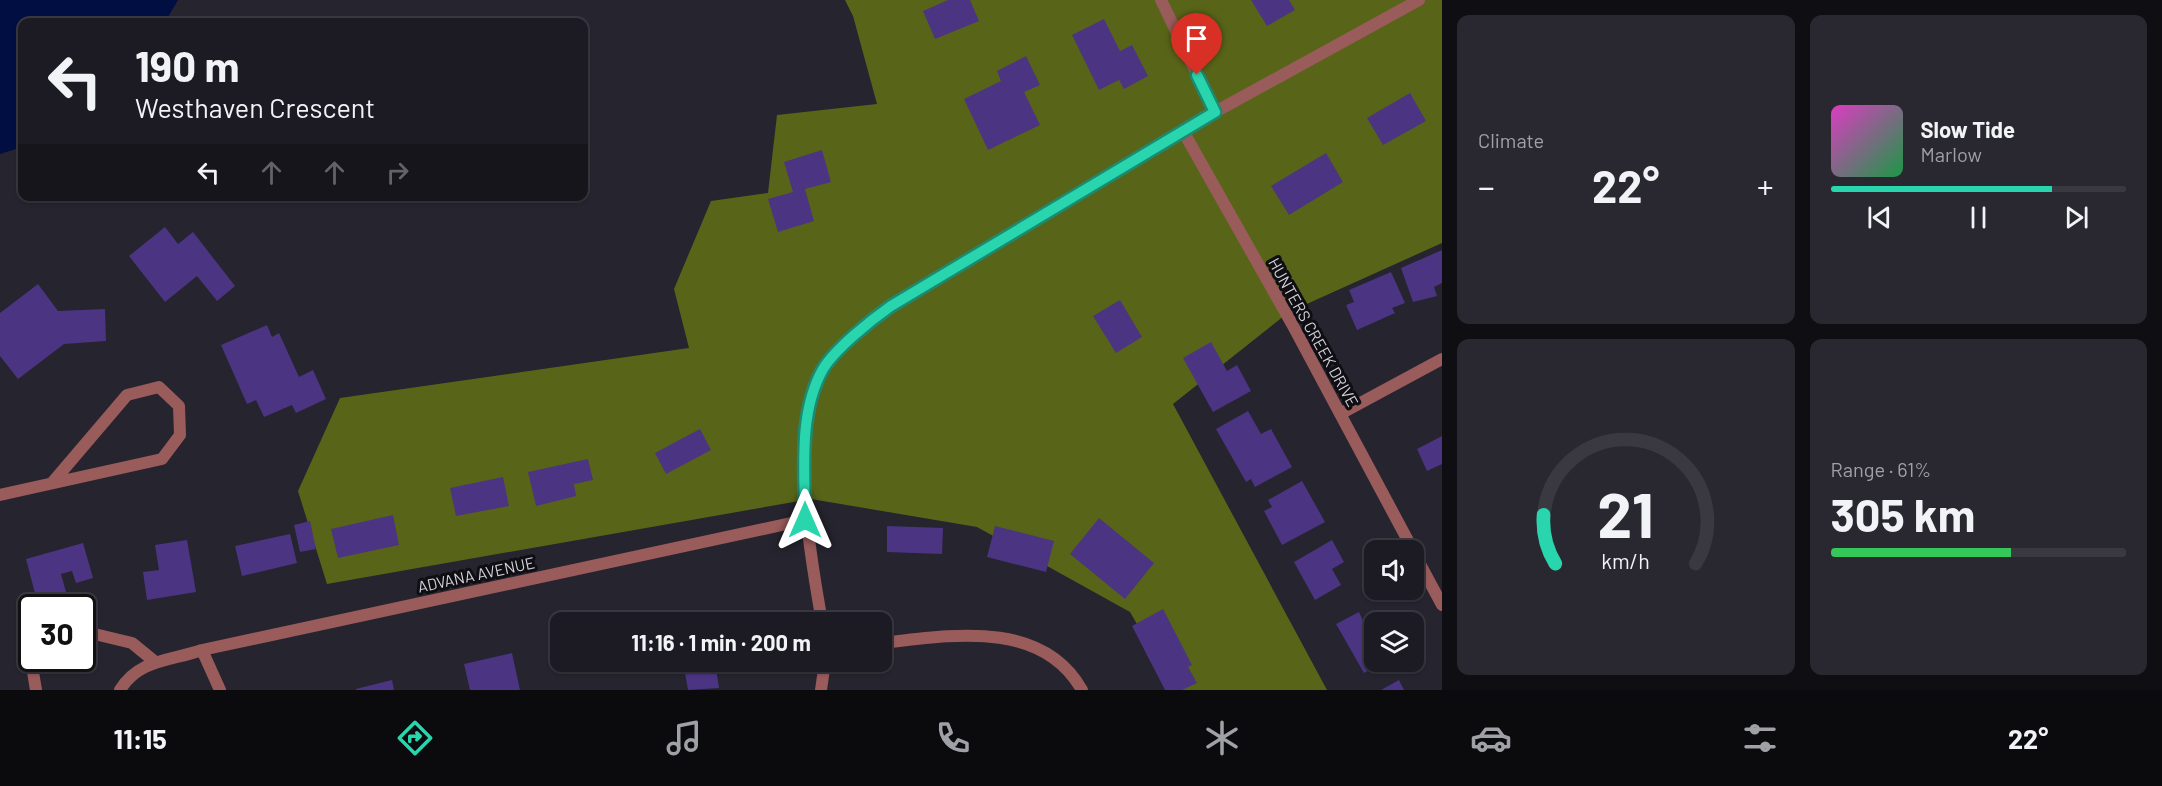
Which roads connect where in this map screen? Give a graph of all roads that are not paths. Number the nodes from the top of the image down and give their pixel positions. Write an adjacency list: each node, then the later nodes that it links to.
1 (1161, 0): 3 (street)
2 (1419, 0): 3 (street)
3 (1215, 112): 4 (street)
4 (1183, 131): 6 (street, HUNTERS CREEK DRIVE); 9 (street)
5 (1442, 358): 6 (street)
6 (1340, 414): 10 (street, HUNTERS CREEK DRIVE)
7 (52, 483): 7 (street); 8 (street)
8 (0, 495)
9 (805, 520): 13 (street); 16 (street, ADVANA AVENUE)
10 (1407, 540)
11 (1424, 571): 12 (street, HUNTERS CREEK DRIVE)
12 (1442, 605)
13 (820, 612)
14 (96, 634): 17 (street)
15 (892, 642): 24 (street)
16 (202, 650): 17 (street, ADVANA AVENUE); 22 (street)
17 (154, 661): 21 (street, ADVANA AVENUE)
18 (33, 672): 20 (street)
19 (824, 672): 23 (street)
20 (36, 690)
21 (120, 690)
22 (220, 690)
23 (821, 690)
24 (1082, 690)

